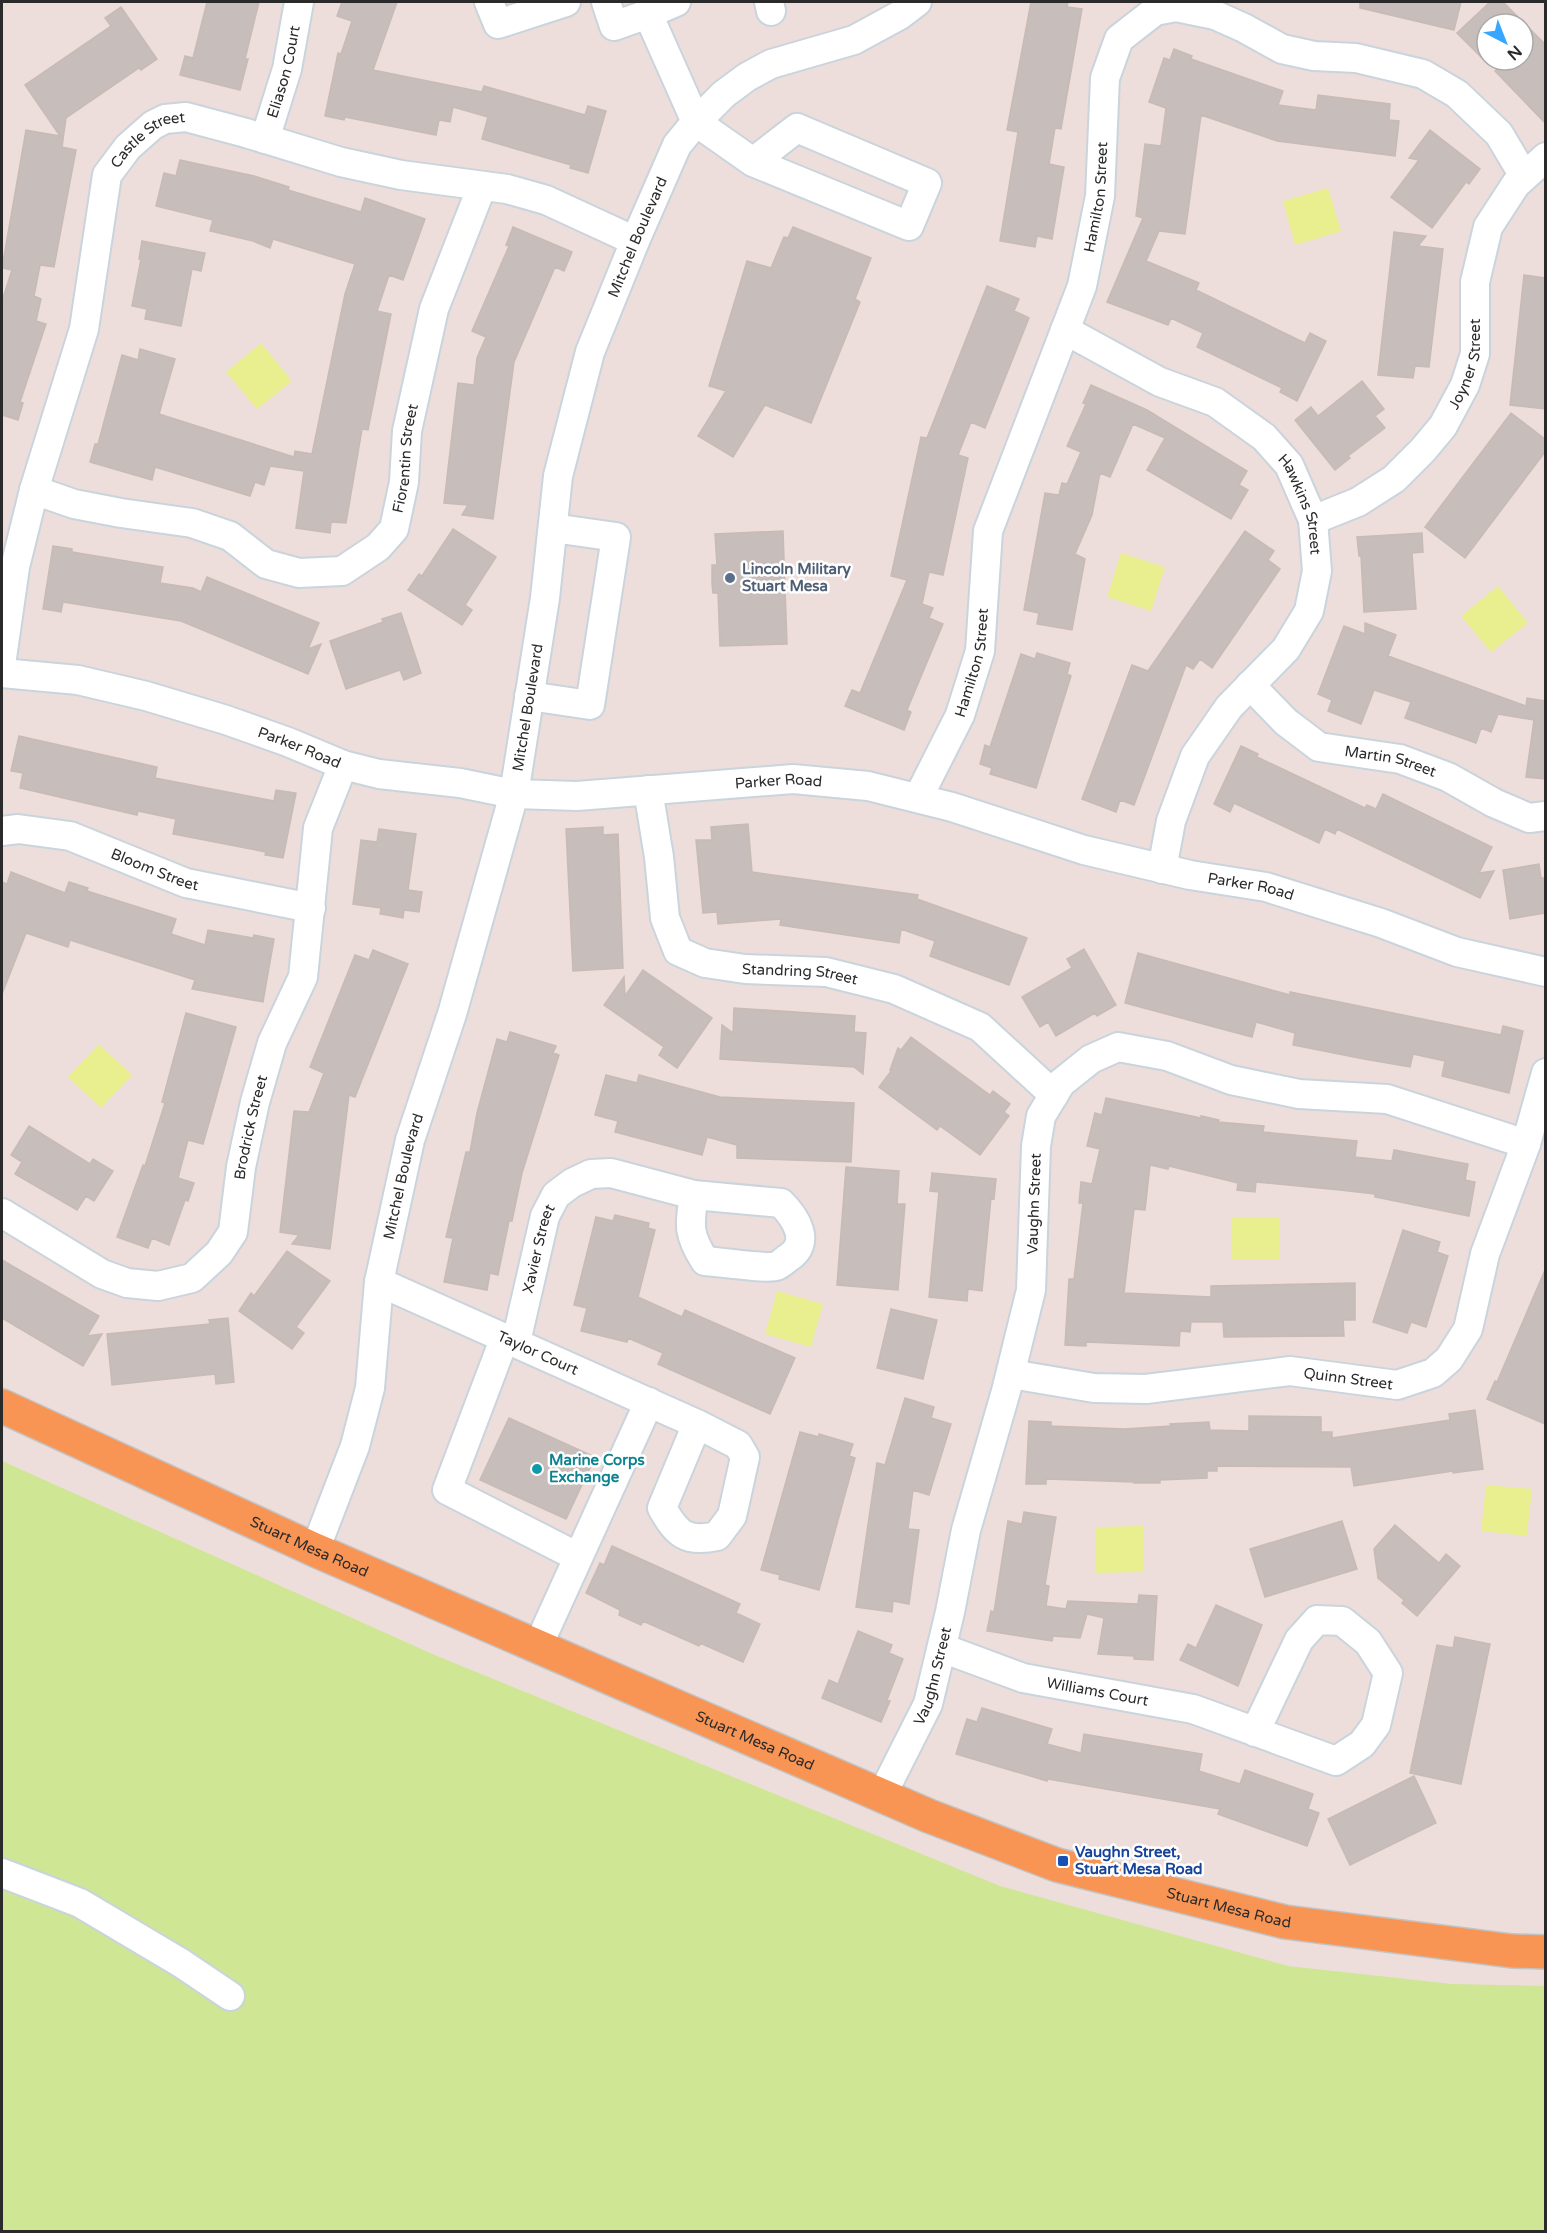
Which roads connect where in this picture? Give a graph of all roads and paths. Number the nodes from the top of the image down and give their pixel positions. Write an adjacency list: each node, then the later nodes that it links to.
1 (299, 2): 9 (street, Eliason Court)
2 (489, 2): 6 (street)
3 (606, 2): 7 (street)
4 (676, 2): 7 (street)
5 (917, 2): 8 (street, Mitchel Boulevard)
6 (557, 3)
7 (648, 14): 8 (street)
8 (696, 122): 11 (street); 14 (street, Mitchel Boulevard)
9 (265, 139): 13 (street, Castle Street); 16 (street, Castle Street)
10 (1545, 157): 12 (street, Joyner Street)
11 (753, 162): 11 (street)
12 (1524, 177): 15 (street, Hamilton Street); 17 (street, Joyner Street)
13 (482, 186): 14 (street, Castle Street); 16 (street, Fiorentin Street)
14 (635, 241): 18 (street, Mitchel Boulevard)
15 (1065, 330): 17 (street, Hawkins Street); 26 (street, Hamilton Street)
16 (34, 490): 19 (street, Castle Street)
17 (1313, 520): 21 (street, Hawkins Street)
18 (553, 528): 22 (street, Mitchel Boulevard); 22 (street)
19 (2, 658)
20 (2, 673): 23 (street, Parker Road)
21 (1250, 685): 27 (street, Martin Street); 29 (street, Hawkins Street)
22 (529, 696): 25 (street, Mitchel Boulevard)
23 (343, 765): 25 (street, Parker Road); 30 (street, Brodrick Street)
24 (648, 790): 25 (street, Parker Road); 26 (street, Parker Road); 33 (street, Standring Street)
25 (514, 794): 37 (street, Mitchel Boulevard)
26 (918, 798): 29 (street, Parker Road)
27 (1545, 816)
28 (2, 831): 30 (street, Bloom Street)
29 (1162, 869): 31 (street, Parker Road)
30 (311, 908): 36 (street, Brodrick Street)
31 (1545, 972)
32 (1545, 1073): 34 (street, Quinn Street)
33 (1054, 1095): 34 (street, Vaughn Street); 39 (street, Vaughn Street)
34 (1526, 1144): 39 (street, Quinn Street)
35 (694, 1195): 38 (street, Xavier Street)
36 (2, 1213)
37 (379, 1282): 38 (street, Taylor Court); 43 (street, Mitchel Boulevard)
38 (510, 1339): 40 (street, Taylor Court); 44 (street, Xavier Street)
39 (1011, 1374): 46 (street, Vaughn Street)
40 (649, 1402): 42 (street, Taylor Court); 44 (street)
41 (2, 1406): 43 (main road, Stuart Mesa Road)
42 (697, 1424)
43 (315, 1550): 45 (main road, Stuart Mesa Road)
44 (578, 1557): 45 (street)
45 (538, 1646): 48 (main road, Stuart Mesa Road)
46 (942, 1648): 47 (street, Williams Court); 48 (street, Vaughn Street)
47 (1255, 1732): 47 (street, Williams Court)
48 (882, 1795): 50 (main road, Stuart Mesa Road)
49 (2, 1873): 51 (street)
50 (1545, 1952)
51 (230, 1995)

